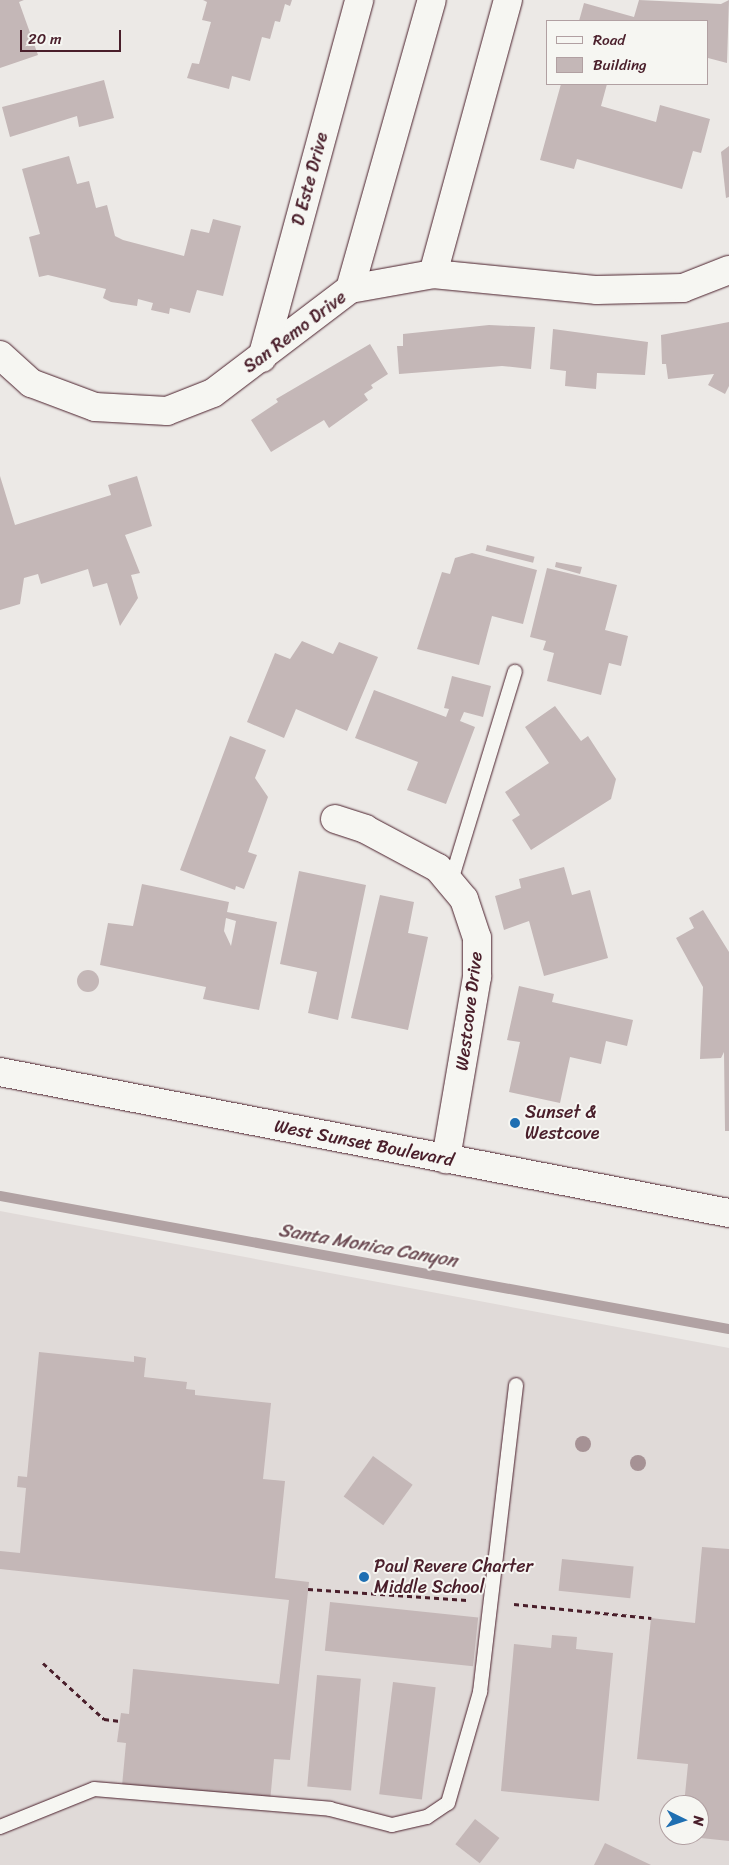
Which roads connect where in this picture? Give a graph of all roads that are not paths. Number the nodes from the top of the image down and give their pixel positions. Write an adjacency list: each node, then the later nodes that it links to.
1 (359, 0): 8 (street, D Este Drive)
2 (432, 0): 6 (street)
3 (508, 0): 5 (street)
4 (729, 270): 5 (street, San Remo Drive)
5 (433, 274): 6 (street, San Remo Drive)
6 (350, 289): 8 (street, San Remo Drive)
7 (0, 355): 8 (street, San Remo Drive)
8 (262, 358)
9 (515, 672): 11 (lane)
10 (335, 819): 11 (street, Westcove Drive)
11 (450, 884): 13 (street, Westcove Drive)
12 (0, 1072): 13 (street, West Sunset Boulevard)
13 (446, 1159): 14 (street, West Sunset Boulevard)
14 (729, 1213)
15 (516, 1385): 16 (lane)
16 (0, 1827)

